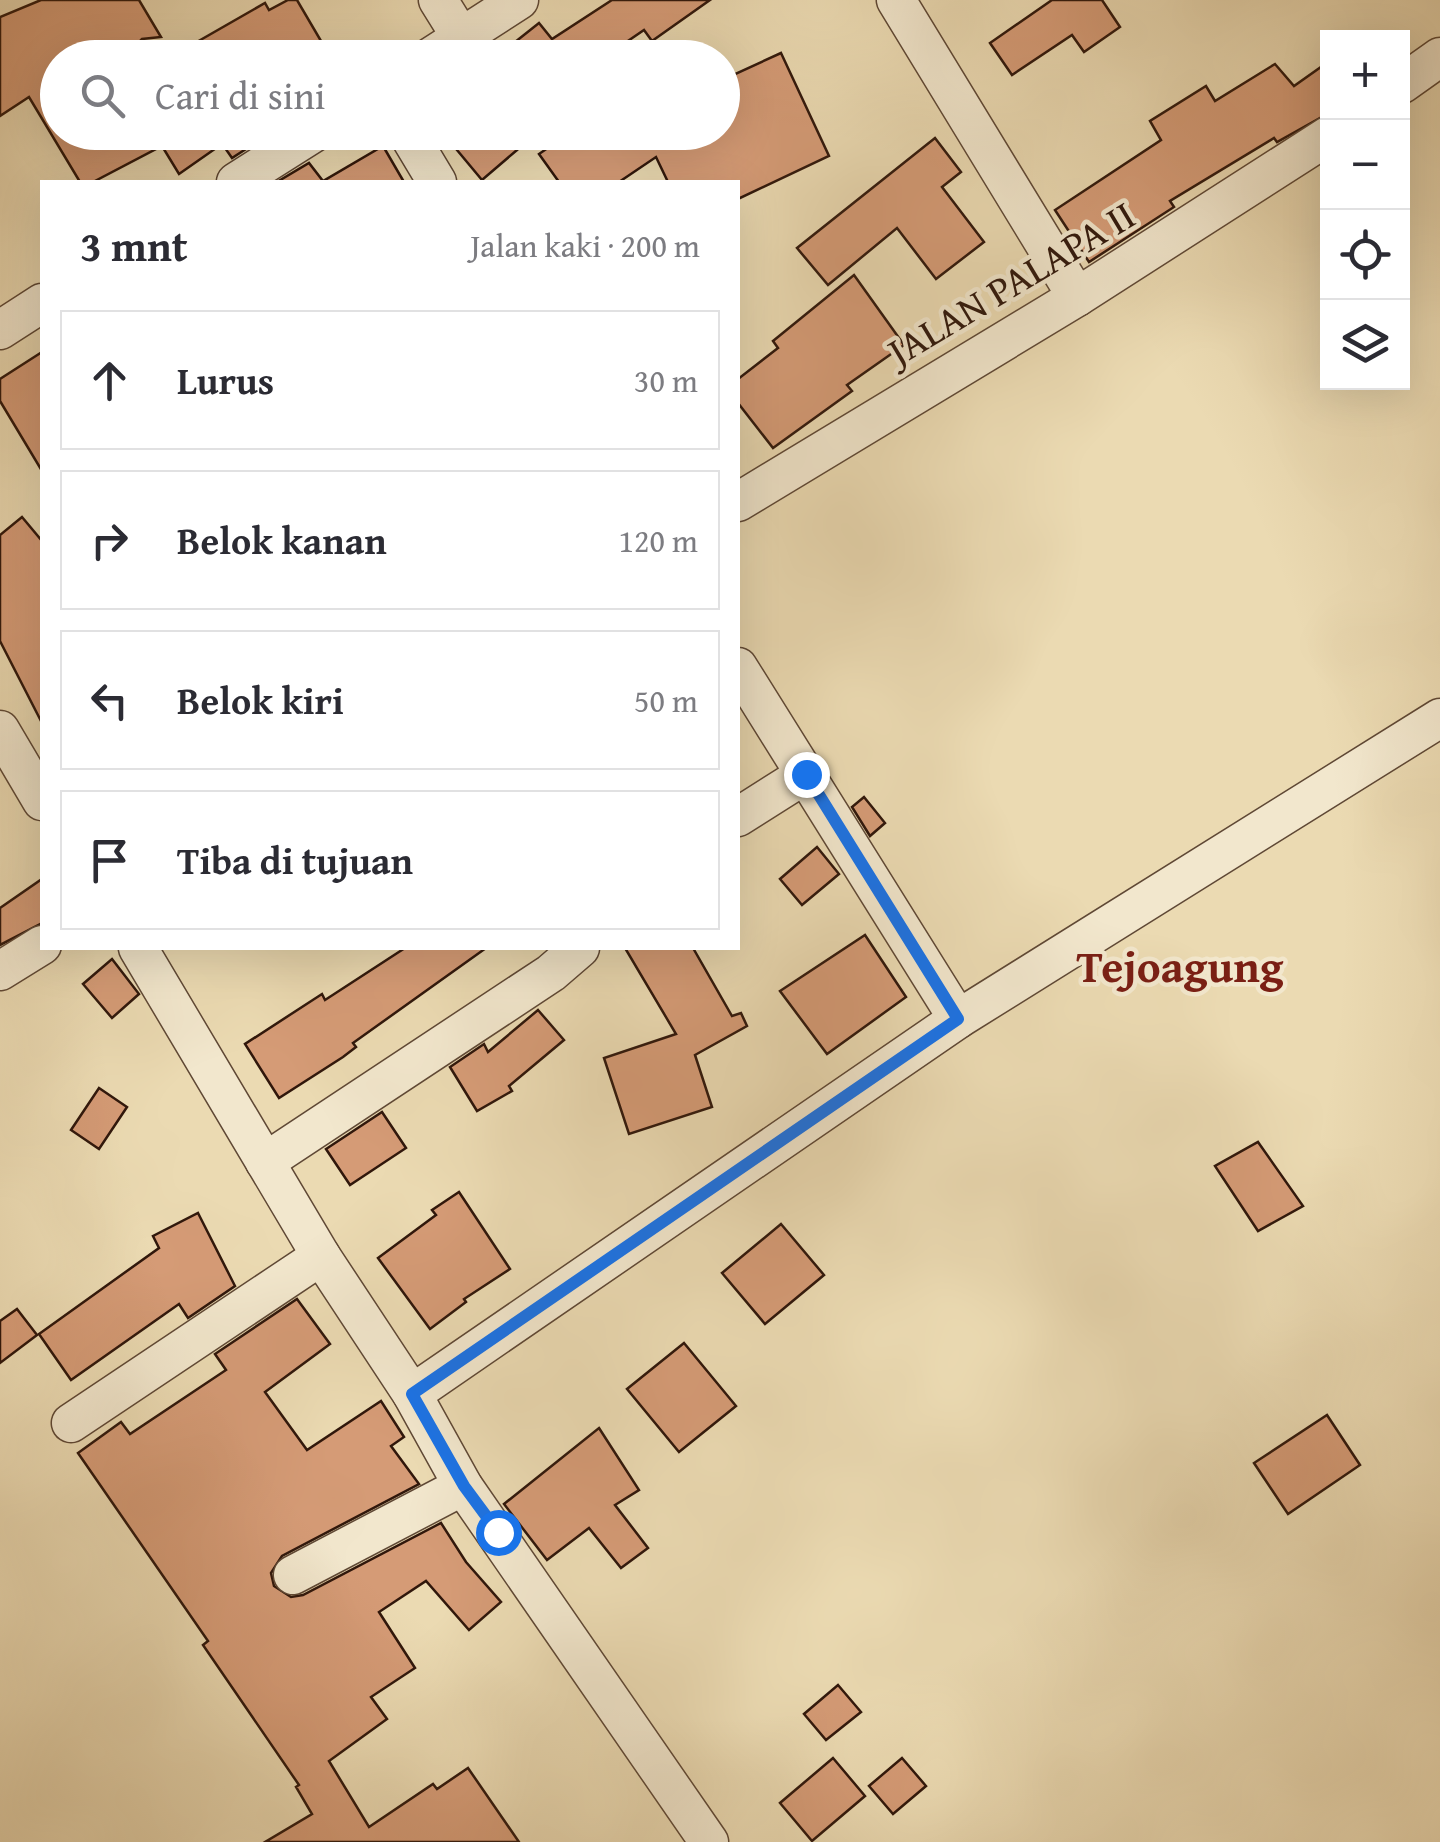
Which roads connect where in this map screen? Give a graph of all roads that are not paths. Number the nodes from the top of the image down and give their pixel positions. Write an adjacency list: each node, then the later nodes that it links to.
1 (438, 0): 4 (street)
2 (519, 0): 4 (street)
3 (896, 0): 13 (street)
4 (461, 37): 5 (street)
5 (456, 40)
6 (1440, 57): 7 (street)
7 (1410, 78)
8 (1320, 141): 13 (street, JALAN PALAPA II)
9 (287, 150): 11 (street)
10 (417, 150): 12 (street)
11 (239, 180)
12 (436, 180)
13 (1077, 297): 16 (street, JALAN PALAPA II)
14 (40, 303): 15 (street)
15 (0, 330)
16 (740, 501)
17 (740, 670): 20 (street)
18 (1440, 718): 28 (street)
19 (0, 730): 21 (street)
20 (806, 774): 22 (street); 28 (street)
21 (40, 798)
22 (740, 816)
23 (40, 946): 27 (street)
24 (139, 950): 29 (street)
25 (574, 950): 26 (street)
26 (543, 960): 29 (street)
27 (0, 971)
28 (958, 1019): 31 (street)
29 (265, 1162): 30 (street)
30 (321, 1256): 31 (street); 32 (street)
31 (412, 1394): 33 (street)
32 (70, 1423)
33 (464, 1486): 34 (street); 35 (street)
34 (293, 1575)
35 (709, 1842)

